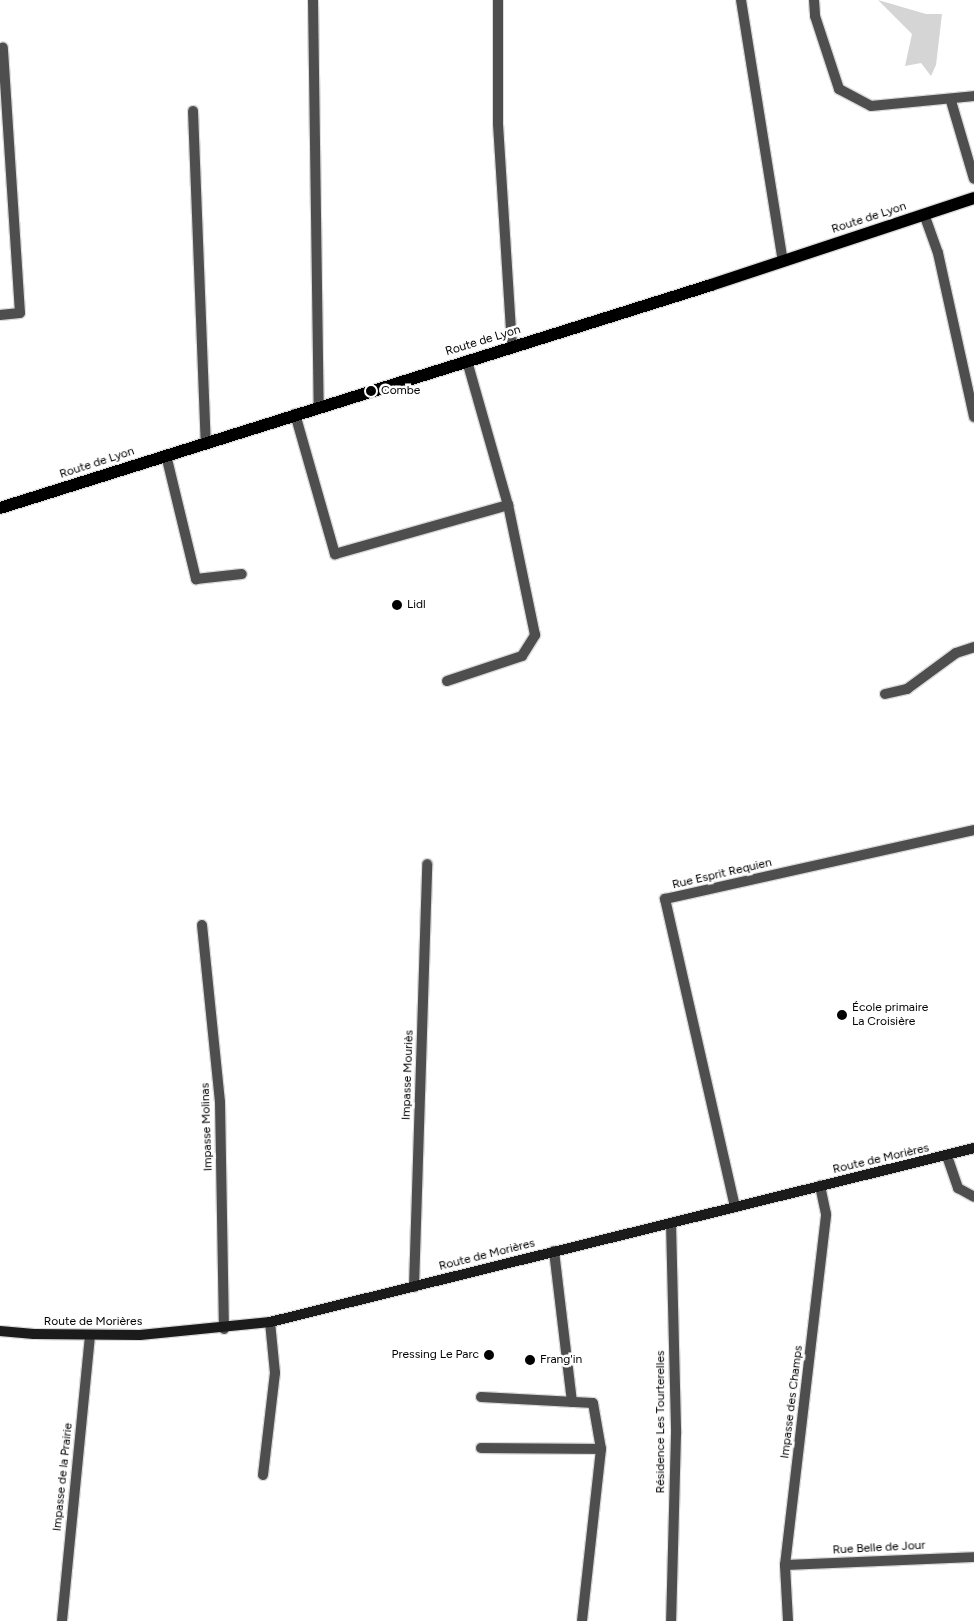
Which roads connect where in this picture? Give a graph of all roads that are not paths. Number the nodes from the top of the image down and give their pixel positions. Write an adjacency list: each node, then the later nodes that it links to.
1 (313, 0): 16 (street)
2 (498, 0): 14 (street)
3 (741, 0): 12 (street)
4 (814, 0): 7 (street)
5 (3, 48): 13 (street)
6 (974, 96): 7 (street)
7 (951, 100): 9 (street)
8 (193, 111): 19 (street)
9 (974, 180)
10 (974, 198): 11 (main road, Route de Lyon)
11 (924, 214): 12 (main road, Route de Lyon); 18 (street)
12 (783, 261): 14 (main road, Route de Lyon)
13 (0, 315)
14 (512, 347): 15 (main road, Route de Lyon)
15 (467, 361): 16 (main road, Route de Lyon); 21 (street)
16 (319, 407): 17 (main road, Route de Lyon)
17 (295, 414): 19 (main road, Route de Lyon); 21 (street)
18 (974, 417)
19 (206, 442): 20 (main road, Route de Lyon)
20 (166, 455): 22 (main road, Route de Lyon); 23 (street)
21 (508, 505): 25 (street)
22 (0, 508)
23 (242, 574)
24 (974, 647): 26 (street)
25 (447, 681)
26 (885, 694)
27 (974, 830): 34 (street, Rue Esprit Requien)
28 (427, 864): 37 (street, Impasse Mouriès)
29 (202, 924): 39 (street, Impasse Molinas)
30 (974, 1148): 31 (main road, Route de Morières)
31 (947, 1156): 32 (main road, Route de Morières); 33 (street)
32 (820, 1186): 34 (main road, Route de Morières); 48 (street, Impasse des Champs)
33 (974, 1198)
34 (735, 1207): 35 (main road, Route de Morières)
35 (671, 1222): 36 (main road, Route de Morières); 51 (street, Résidence Les Tourterelles)
36 (554, 1251): 37 (main road, Route de Morières); 43 (street)
37 (414, 1287): 38 (main road, Route de Morières)
38 (270, 1322): 39 (main road, Route de Morières); 46 (street)
39 (224, 1329): 41 (main road, Route de Morières)
40 (0, 1331): 41 (main road, Route de Morières)
41 (90, 1336): 49 (street, Impasse de la Prairie)
42 (481, 1397): 43 (street)
43 (572, 1402): 45 (street)
44 (481, 1448): 45 (street)
45 (601, 1449): 50 (street)
46 (263, 1475)
47 (974, 1556): 48 (street, Rue Belle de Jour)
48 (785, 1565): 52 (street, Impasse des Champs)
49 (62, 1621)
50 (582, 1621)
51 (671, 1621)
52 (788, 1621)

